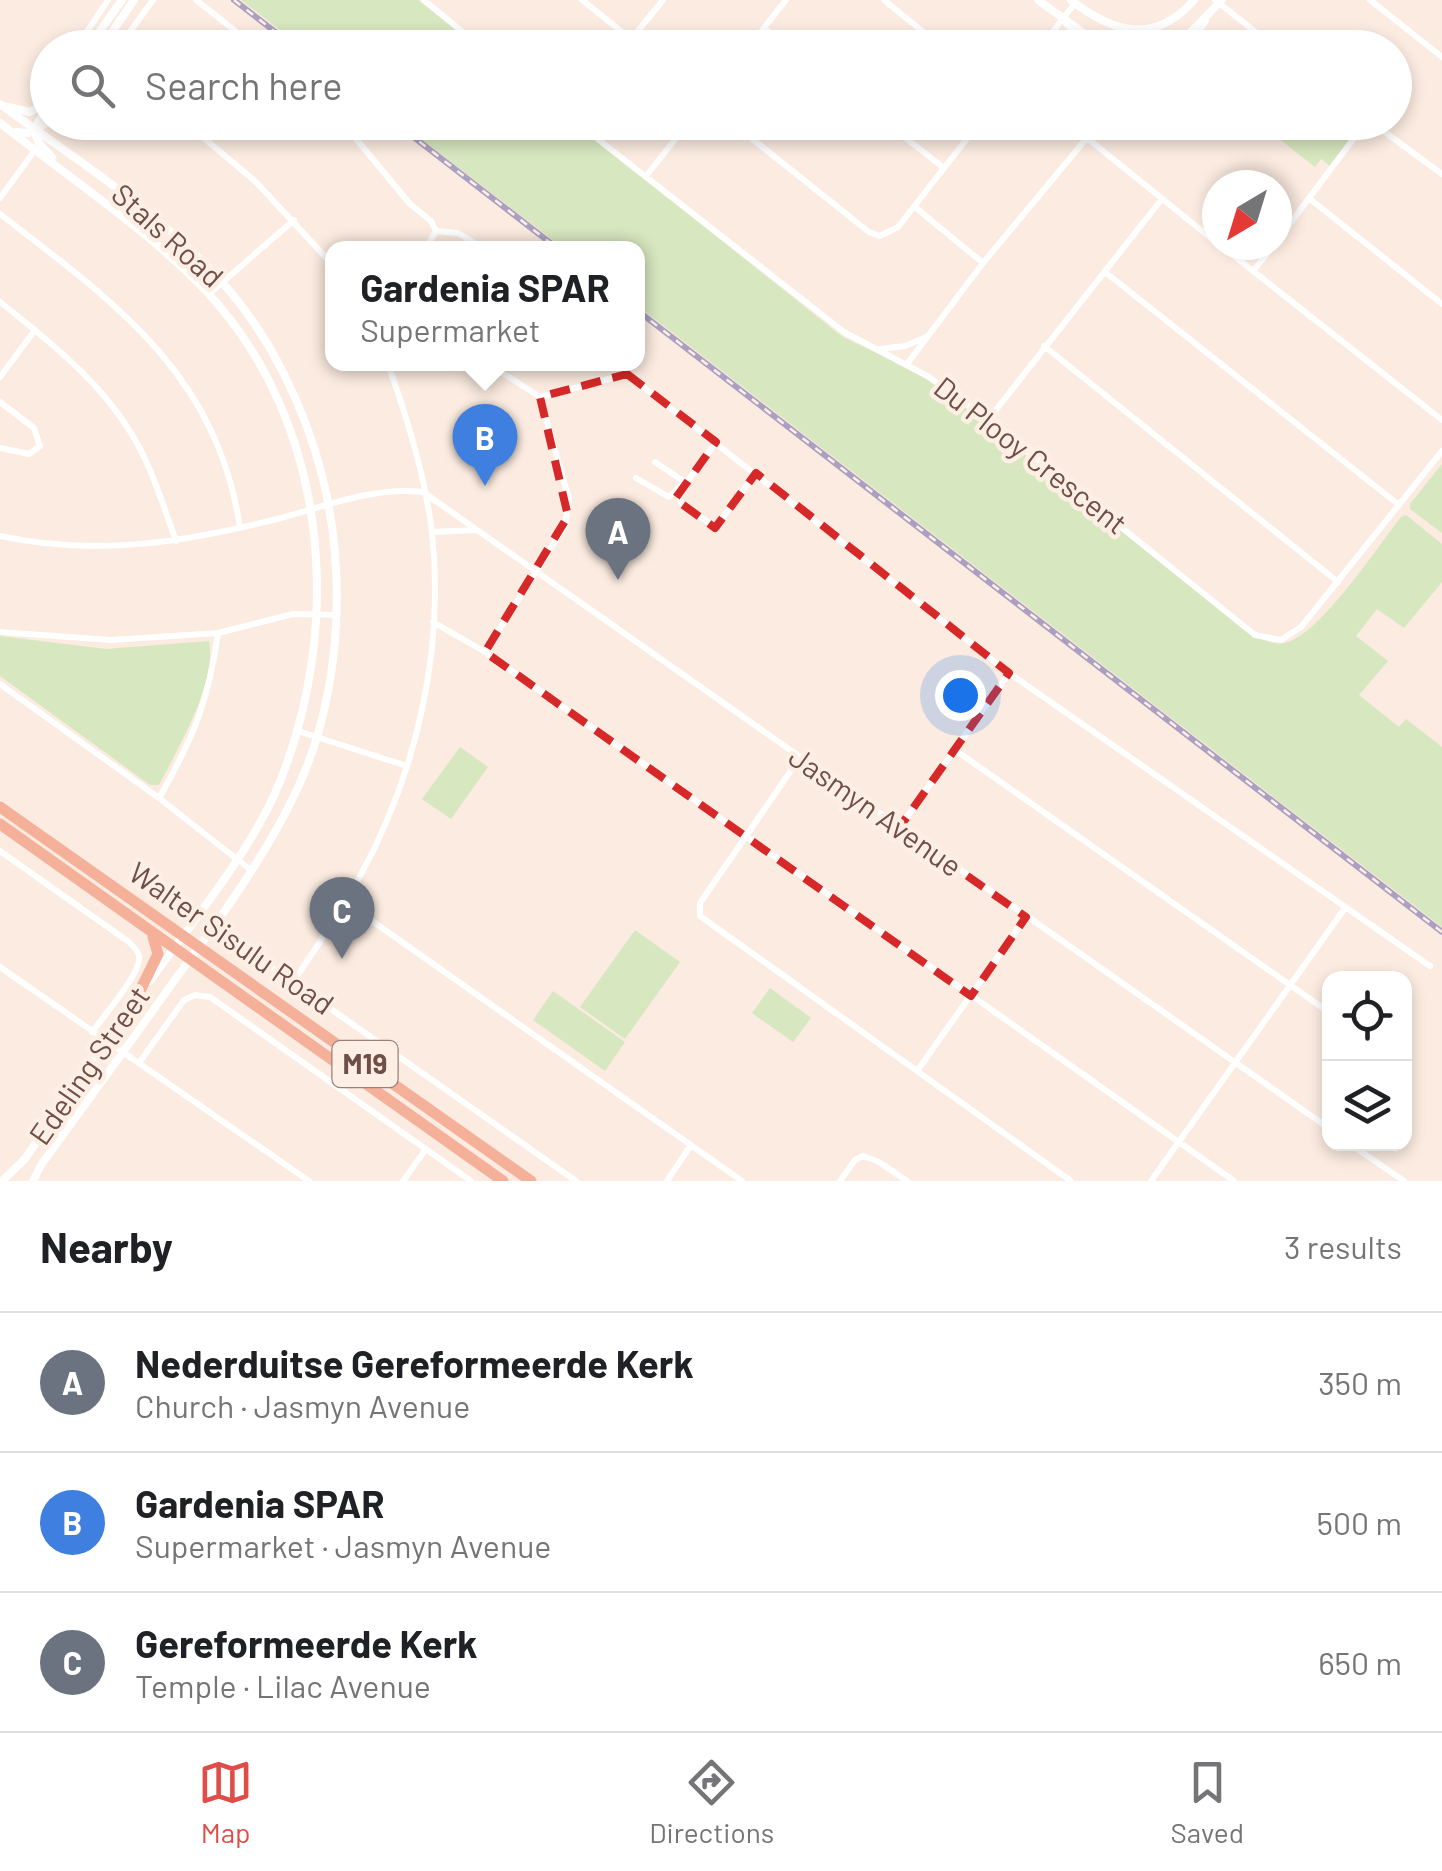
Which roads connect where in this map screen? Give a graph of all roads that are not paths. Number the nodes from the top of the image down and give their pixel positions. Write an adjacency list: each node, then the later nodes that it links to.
1 (108, 0): 19 (street)
2 (122, 0): 20 (street)
3 (134, 0): 21 (street)
4 (153, 0): 22 (street)
5 (196, 0): 23 (street)
6 (424, 0): 24 (street)
7 (582, 0): 25 (street)
8 (663, 0): 26 (street)
9 (786, 0): 18 (street)
10 (884, 0): 28 (street)
11 (1038, 0): 17 (street)
12 (1194, 0): 14 (street)
13 (1370, 0): 35 (street)
14 (1073, 1): 17 (street)
15 (1219, 1): 16 (street); 34 (street)
16 (1210, 16): 32 (street); 33 (street)
17 (1062, 20): 29 (street); 30 (street); 31 (street)
18 (764, 28): 27 (street)
19 (88, 30)
20 (101, 30)
21 (113, 30)
22 (131, 30)
23 (234, 30)
24 (460, 30)
25 (620, 30)
26 (638, 30)
27 (766, 30)
28 (921, 30)
29 (1054, 30)
30 (1072, 30)
31 (1080, 30)
32 (1193, 30)
33 (1200, 30)
34 (1254, 30)
35 (1407, 30)
36 (1412, 34): 37 (street)
37 (1442, 58)
38 (0, 103): 39 (street); 41 (street, Stals Road)
39 (30, 112)
40 (4, 126): 42 (street); 57 (street, Stals Road)
41 (30, 126)
42 (30, 132)
43 (37, 140): 62 (street)
44 (49, 140): 58 (street, Stals Road)
45 (55, 140): 58 (street)
46 (207, 140): 68 (street)
47 (357, 140): 70 (street)
48 (599, 140): 61 (street, Du Plooy Crescent)
49 (675, 140): 61 (street)
50 (754, 140): 66 (street)
51 (908, 140): 59 (street)
52 (966, 140): 59 (street)
53 (1085, 140): 77 (street)
54 (1089, 140): 64 (street)
55 (1355, 140): 65 (street)
56 (1394, 140): 60 (street)
57 (34, 150): 62 (street, Stals Road); 63 (street)
58 (68, 154): 80 (street, Stals Road)
59 (944, 168): 66 (street)
60 (1442, 174)
61 (646, 176): 87 (street, Du Plooy Crescent)
62 (88, 191): 81 (street, Stals Road)
63 (0, 198)
64 (1161, 200): 71 (street); 79 (street)
65 (1310, 200): 69 (street); 83 (street)
66 (915, 207): 77 (street)
67 (0, 214): 109 (street)
68 (294, 220): 74 (street); 80 (street)
69 (1292, 222)
70 (436, 232): 72 (street); 73 (street)
71 (1202, 232)
72 (430, 241)
73 (471, 241)
74 (325, 256)
75 (1239, 260): 78 (street)
76 (1262, 260): 78 (street)
77 (983, 263): 85 (street)
78 (1253, 271): 97 (street)
79 (1104, 272): 86 (street); 107 (street)
80 (222, 282): 81 (street); 106 (street, Stals Road)
81 (208, 294): 108 (street, Stals Road)
82 (0, 302): 84 (street)
83 (1442, 304)
84 (35, 330): 93 (street); 113 (street)
85 (930, 335): 87 (street); 88 (street)
86 (1044, 346): 96 (street); 115 (street)
87 (879, 348): 88 (street, Du Plooy Crescent)
88 (907, 364): 96 (street, Du Plooy Crescent)
89 (390, 371): 105 (street)
90 (499, 371): 94 (street)
91 (626, 371): 92 (street)
92 (627, 374): 94 (street); 98 (street)
93 (0, 377)
94 (540, 397): 114 (street)
95 (0, 402): 99 (street)
96 (988, 420): 115 (street, Du Plooy Crescent)
97 (1442, 420)
98 (715, 442): 102 (street); 102 (street); 104 (street)
99 (0, 448)
100 (1442, 452): 107 (street, Du Plooy Crescent)
101 (654, 462): 104 (street)
102 (756, 473): 122 (street)
103 (636, 478): 104 (street)
104 (684, 481)
105 (423, 492): 106 (street); 110 (street, Jasmyn Avenue); 111 (street)
106 (329, 504): 108 (street); 116 (street, Stals Road)
107 (1399, 505): 115 (street, Du Plooy Crescent)
108 (312, 509): 109 (street); 117 (street, Stals Road)
109 (240, 528): 113 (street)
110 (478, 530): 111 (street); 114 (street, Jasmyn Avenue)
111 (432, 532): 118 (street)
112 (0, 536): 113 (street)
113 (176, 542)
114 (536, 570): 121 (street); 127 (street, Jasmyn Avenue)
115 (1338, 582)
116 (336, 614): 117 (street); 125 (street, Stals Road)
117 (318, 615): 120 (street); 124 (street, Stals Road)
118 (434, 622): 121 (street); 128 (street)
119 (0, 632): 120 (street)
120 (218, 633): 129 (street)
121 (485, 652): 135 (street)
122 (1009, 673): 126 (street); 141 (street)
123 (0, 684): 129 (street)
124 (298, 731): 125 (street); 137 (street, Stals Road)
125 (315, 737): 128 (street); 138 (street, Stals Road)
126 (955, 750): 133 (street); 152 (street)
127 (799, 759): 133 (street, Jasmyn Avenue); 135 (street)
128 (407, 766): 140 (street)
129 (160, 798): 137 (street)
130 (0, 807): 131 (highway, Walter Sisulu Road / M19)
131 (22, 822): 134 (highway); 139 (highway, Walter Sisulu Road / M19)
132 (0, 824): 134 (highway, Walter Sisulu Road / M19)
133 (899, 828): 142 (street, Jasmyn Avenue)
134 (14, 834): 139 (highway, Walter Sisulu Road / M19)
135 (746, 835): 153 (street); 161 (street)
136 (0, 851): 156 (street)
137 (236, 859): 138 (street); 145 (street, Stals Road)
138 (252, 870): 143 (street, Stals Road)
139 (79, 871): 144 (highway, Walter Sisulu Road / M19); 145 (highway, Walter Sisulu Road / M19)
140 (345, 902): 151 (street); 164 (street)
141 (1345, 908): 149 (street); 152 (street)
142 (1026, 918): 153 (street); 159 (street, Jasmyn Avenue)
143 (214, 927): 147 (street, Stals Road); 151 (street)
144 (150, 931): 146 (highway, Walter Sisulu Road / M19); 154 (highway)
145 (182, 936): 146 (street, Stals Road); 147 (highway, Walter Sisulu Road / M19)
146 (174, 948): 148 (highway, Walter Sisulu Road / M19); 154 (street, Edeling Street)
147 (199, 948): 148 (street, Stals Road); 173 (highway, Walter Sisulu Road / M19)
148 (190, 960): 158 (street, Edeling Street); 172 (highway, Walter Sisulu Road / M19)
149 (1430, 966)
150 (0, 967): 156 (street)
151 (294, 981): 174 (street)
152 (1290, 985): 155 (street); 159 (street)
153 (970, 996): 161 (street); 163 (street)
154 (133, 1005): 157 (street, Edeling Street)
155 (1322, 1007)
156 (92, 1032): 157 (street)
157 (107, 1041): 158 (street); 167 (street, Edeling Street)
158 (123, 1052): 160 (street); 168 (street, Edeling Street)
159 (1235, 1062): 162 (street, Jasmyn Avenue); 163 (street)
160 (138, 1063): 165 (street); 169 (street)
161 (917, 1071): 179 (street)
162 (1322, 1123)
163 (1179, 1142): 180 (street); 181 (street)
164 (691, 1145): 175 (street); 176 (street)
165 (426, 1149): 170 (street); 171 (street)
166 (1360, 1151): 182 (street)
167 (2, 1181)
168 (33, 1181)
169 (309, 1181)
170 (402, 1181)
171 (470, 1181)
172 (503, 1181)
173 (531, 1181)
174 (576, 1181)
175 (666, 1181)
176 (742, 1181)
177 (840, 1181): 178 (street)
178 (906, 1181)
179 (1070, 1181)
180 (1152, 1181)
181 (1234, 1181)
182 (1404, 1181)

